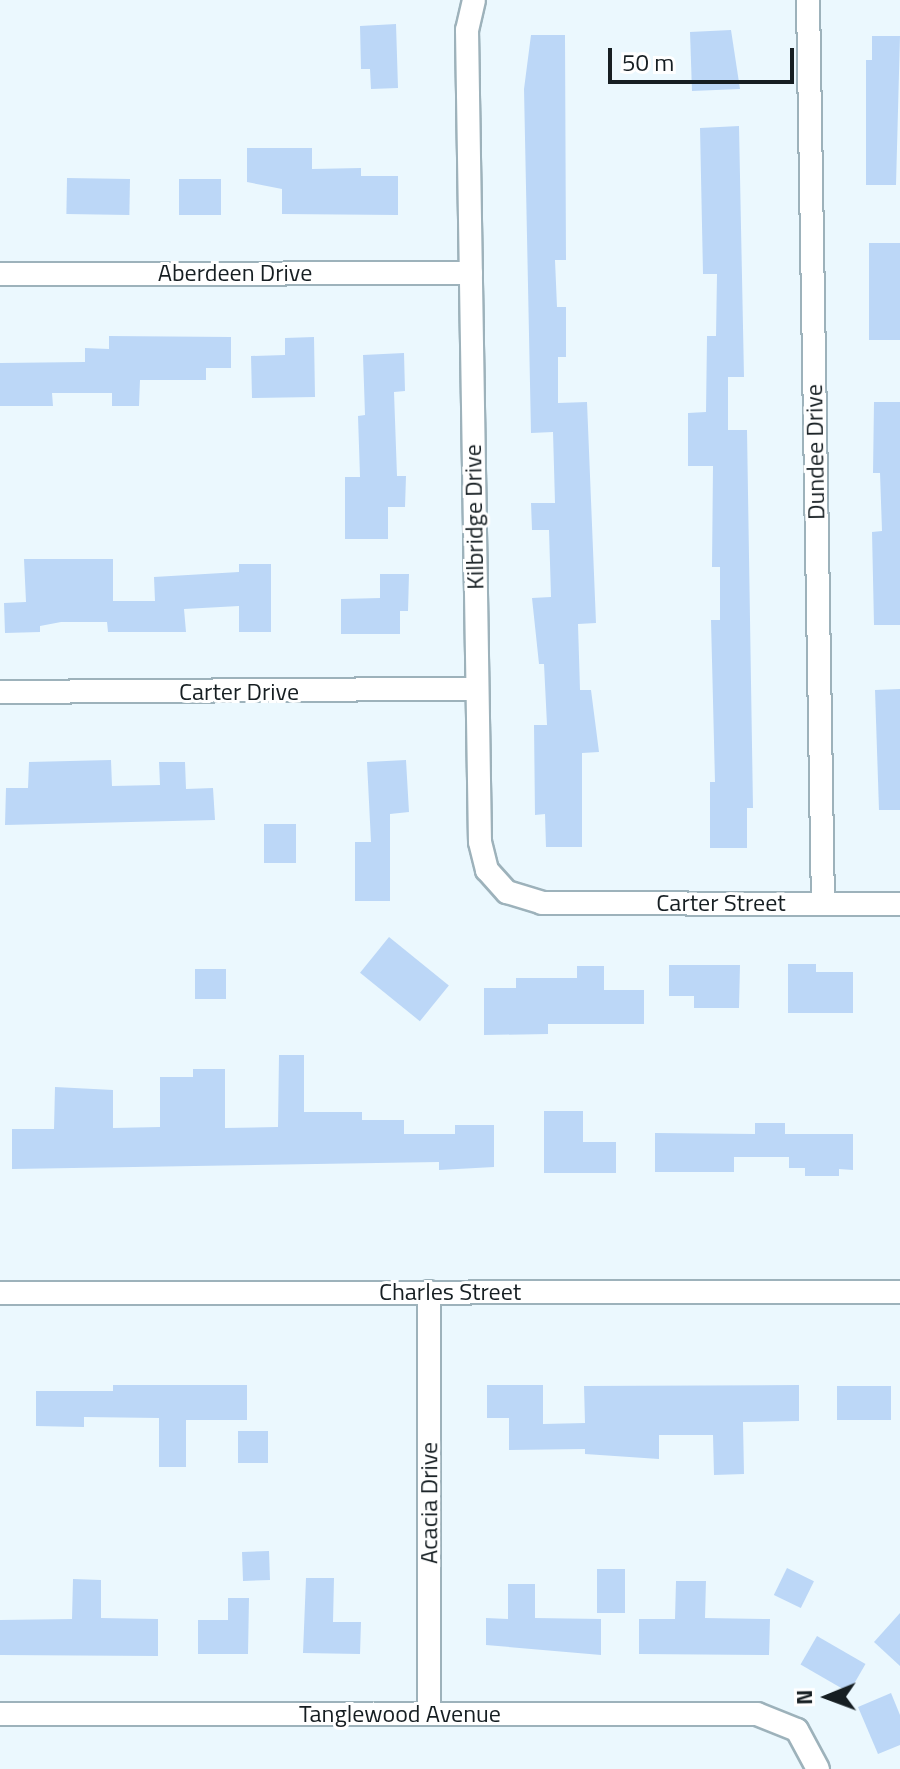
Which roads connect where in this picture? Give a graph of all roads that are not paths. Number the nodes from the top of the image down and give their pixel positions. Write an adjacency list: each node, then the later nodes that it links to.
1 (474, 0): 3 (street, Kilbridge Drive)
2 (808, 0): 8 (street, Dundee Drive)
3 (471, 273): 4 (street, Aberdeen Drive); 5 (street, Kilbridge Drive)
4 (0, 274)
5 (477, 689): 6 (street, Carter Drive); 7 (street, Kilbridge Drive)
6 (0, 692)
7 (542, 903): 8 (street, Carter Street)
8 (823, 903): 9 (street, Carter Street)
9 (900, 904)
10 (429, 1292): 11 (street, Charles Street); 12 (street, Charles Street); 14 (street, Acacia Drive)
11 (900, 1292)
12 (0, 1293)
13 (0, 1714): 14 (street, Tanglewood Avenue)
14 (429, 1714): 15 (street, Tanglewood Avenue)
15 (818, 1769)

